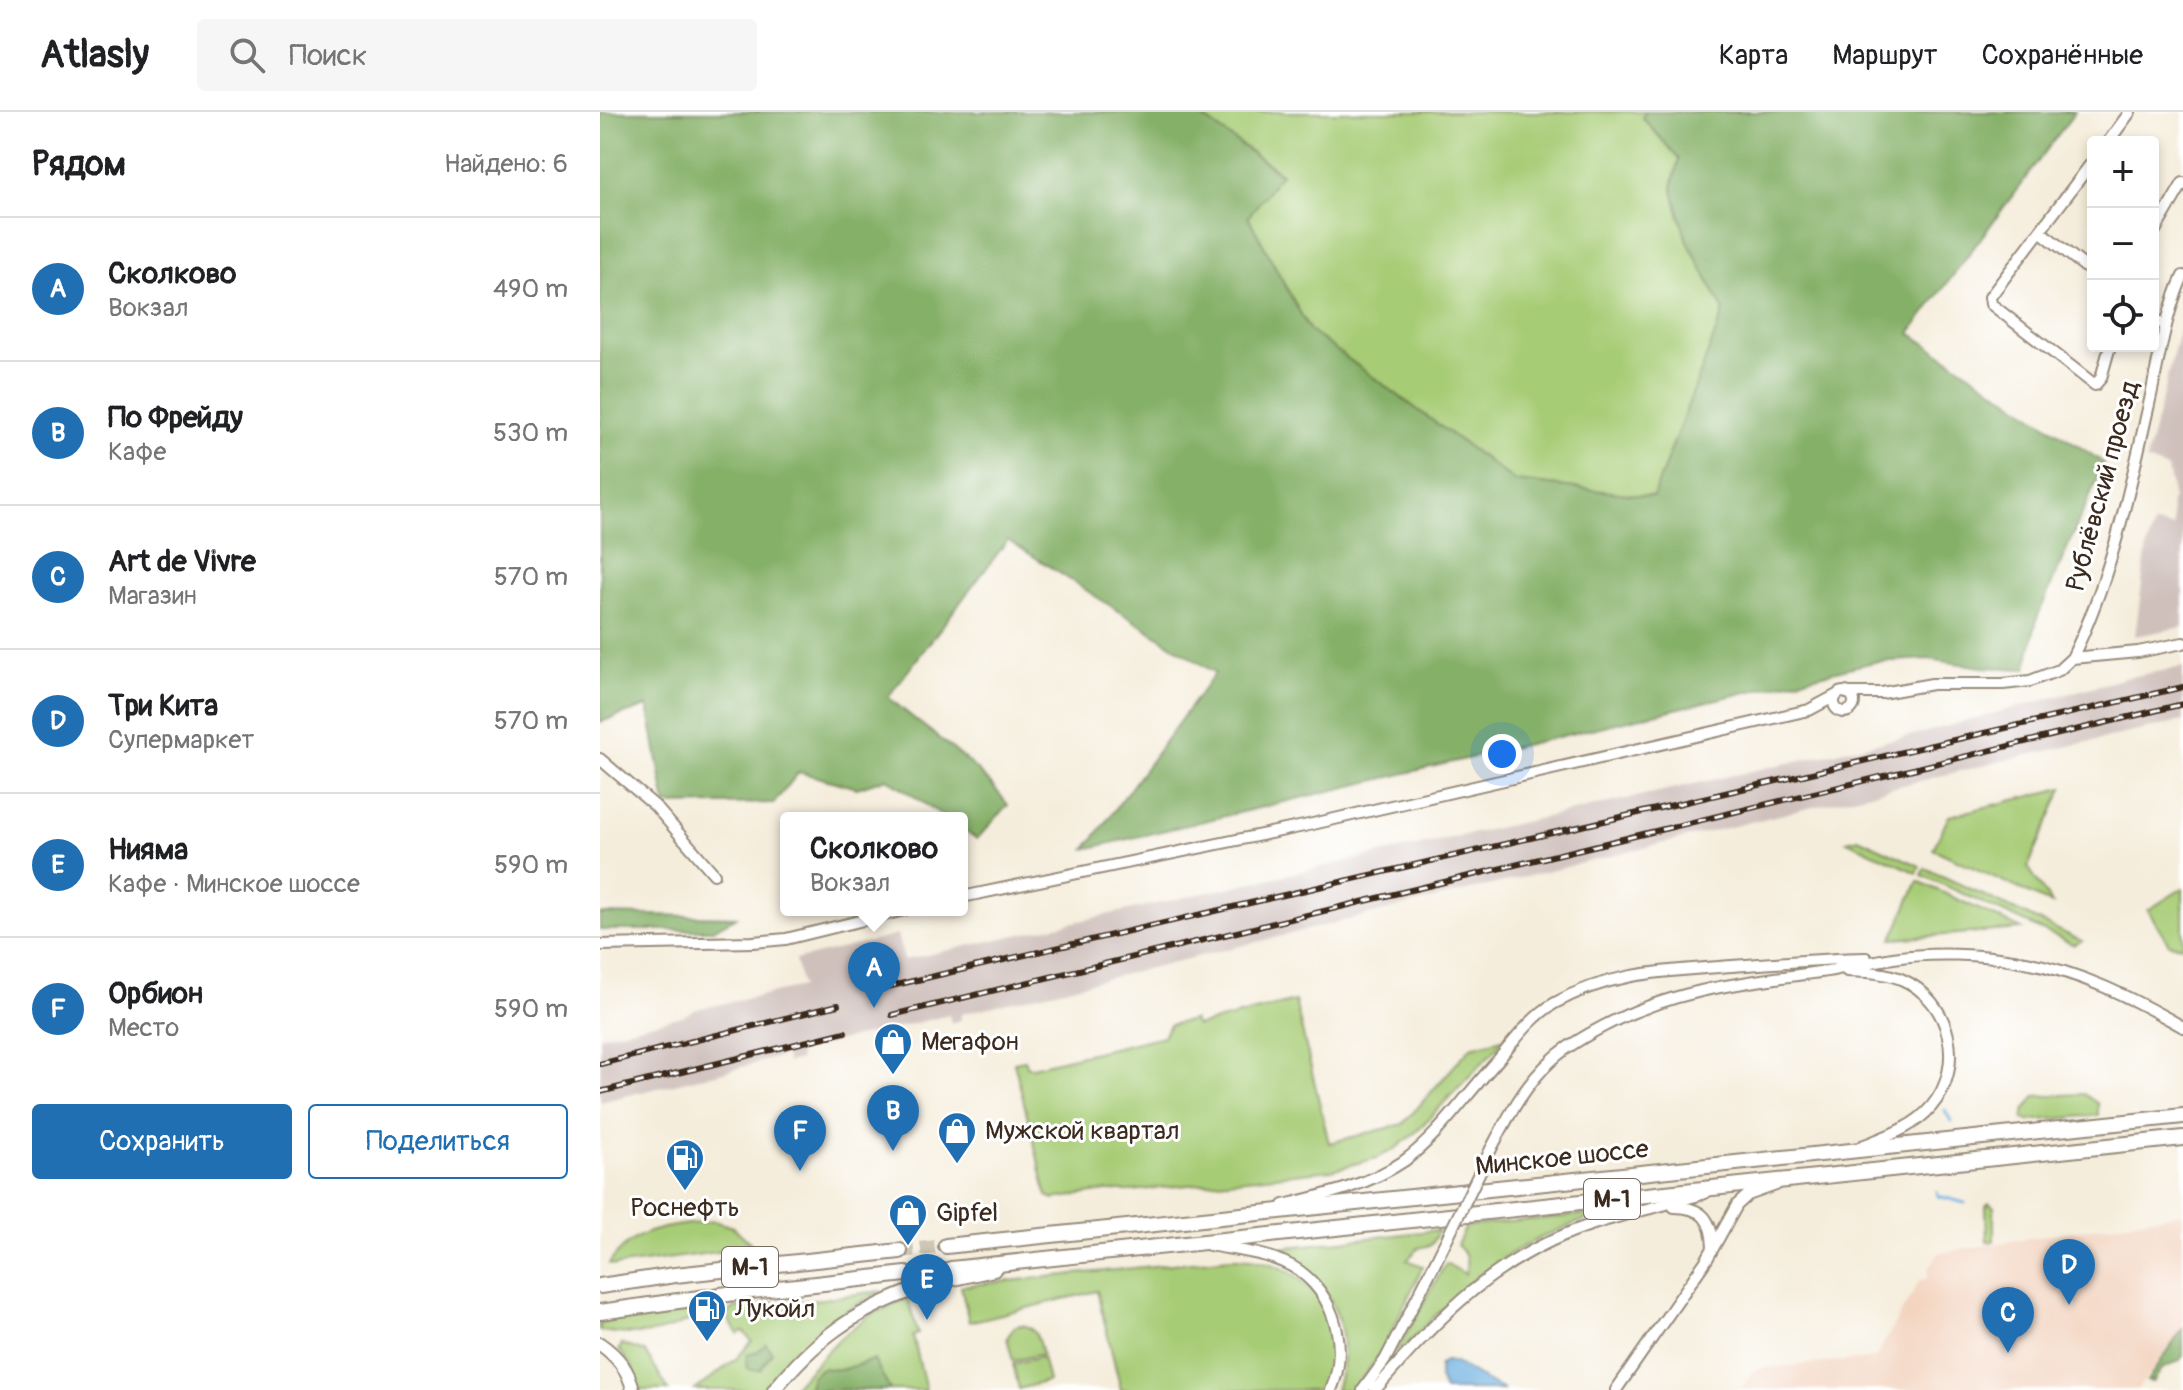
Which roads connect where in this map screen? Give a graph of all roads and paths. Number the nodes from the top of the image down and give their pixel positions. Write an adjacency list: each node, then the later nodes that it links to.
1 (2130, 112): 2 (street)
2 (2112, 136)
3 (2087, 169): 6 (street)
4 (2183, 183): 5 (street)
5 (2159, 224)
6 (2040, 231): 7 (street); 11 (street)
7 (2087, 268)
8 (2183, 276): 10 (street, Рублёвский проезд)
9 (2159, 322): 10 (street)
10 (2166, 326): 13 (street, Рублёвский проезд)
11 (2108, 352)
12 (2183, 643): 13 (street)
13 (2072, 658): 14 (street)
14 (1882, 693): 15 (street); 17 (street)
15 (1842, 694): 16 (street); 17 (street); 17 (street)
16 (1809, 710): 17 (street); 20 (street)
17 (1846, 711)
18 (600, 759): 19 (street)
19 (714, 874)
20 (968, 896)
21 (880, 916): 22 (street)
22 (600, 945)
23 (1895, 958): 24 (street); 25 (street); 32 (street)
24 (1829, 970): 28 (street); 46 (street, bridge)
25 (2183, 1027)
26 (2183, 1116): 28 (highway, Минское шоссе / М-1)
27 (2183, 1138): 29 (highway, Минское шоссе / М-1)
28 (1843, 1153): 32 (highway, Минское шоссе / М-1)
29 (1788, 1180): 30 (highway, Минское шоссе / М-1); 35 (street)
30 (1724, 1187): 31 (street); 33 (highway, Минское шоссе / М-1)
31 (1662, 1207): 35 (street); 47 (street)
32 (1240, 1216): 34 (highway, Минское шоссе / М-1)
33 (1195, 1244): 38 (highway, Минское шоссе / М-1); 45 (street)
34 (946, 1246)
35 (1713, 1247): 48 (street)
36 (900, 1251): 39 (highway, М-1)
37 (906, 1274): 41 (highway, М-1)
38 (953, 1274)
39 (600, 1286)
40 (911, 1291): 44 (main road)
41 (600, 1312)
42 (600, 1344): 43 (main road)
43 (633, 1390)
44 (774, 1390)
45 (1331, 1390)
46 (1363, 1390)
47 (1375, 1390)
48 (1616, 1390)

